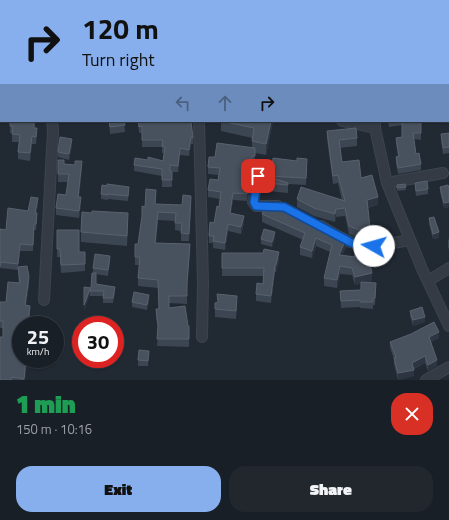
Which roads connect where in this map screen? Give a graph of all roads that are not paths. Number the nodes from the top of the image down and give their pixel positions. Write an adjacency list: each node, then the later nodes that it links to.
1 (52, 122): 13 (street)
2 (199, 122): 15 (street)
3 (353, 122): 4 (street)
4 (375, 124): 7 (street)
5 (444, 173): 7 (street)
6 (258, 176): 8 (street)
7 (387, 183): 10 (street)
8 (290, 210)
9 (309, 220): 10 (street)
10 (410, 240): 12 (street)
11 (449, 268): 12 (street)
12 (428, 281): 14 (street)
13 (44, 300)
14 (449, 326)
15 (202, 337)
16 (449, 367): 17 (street)
17 (426, 380)

